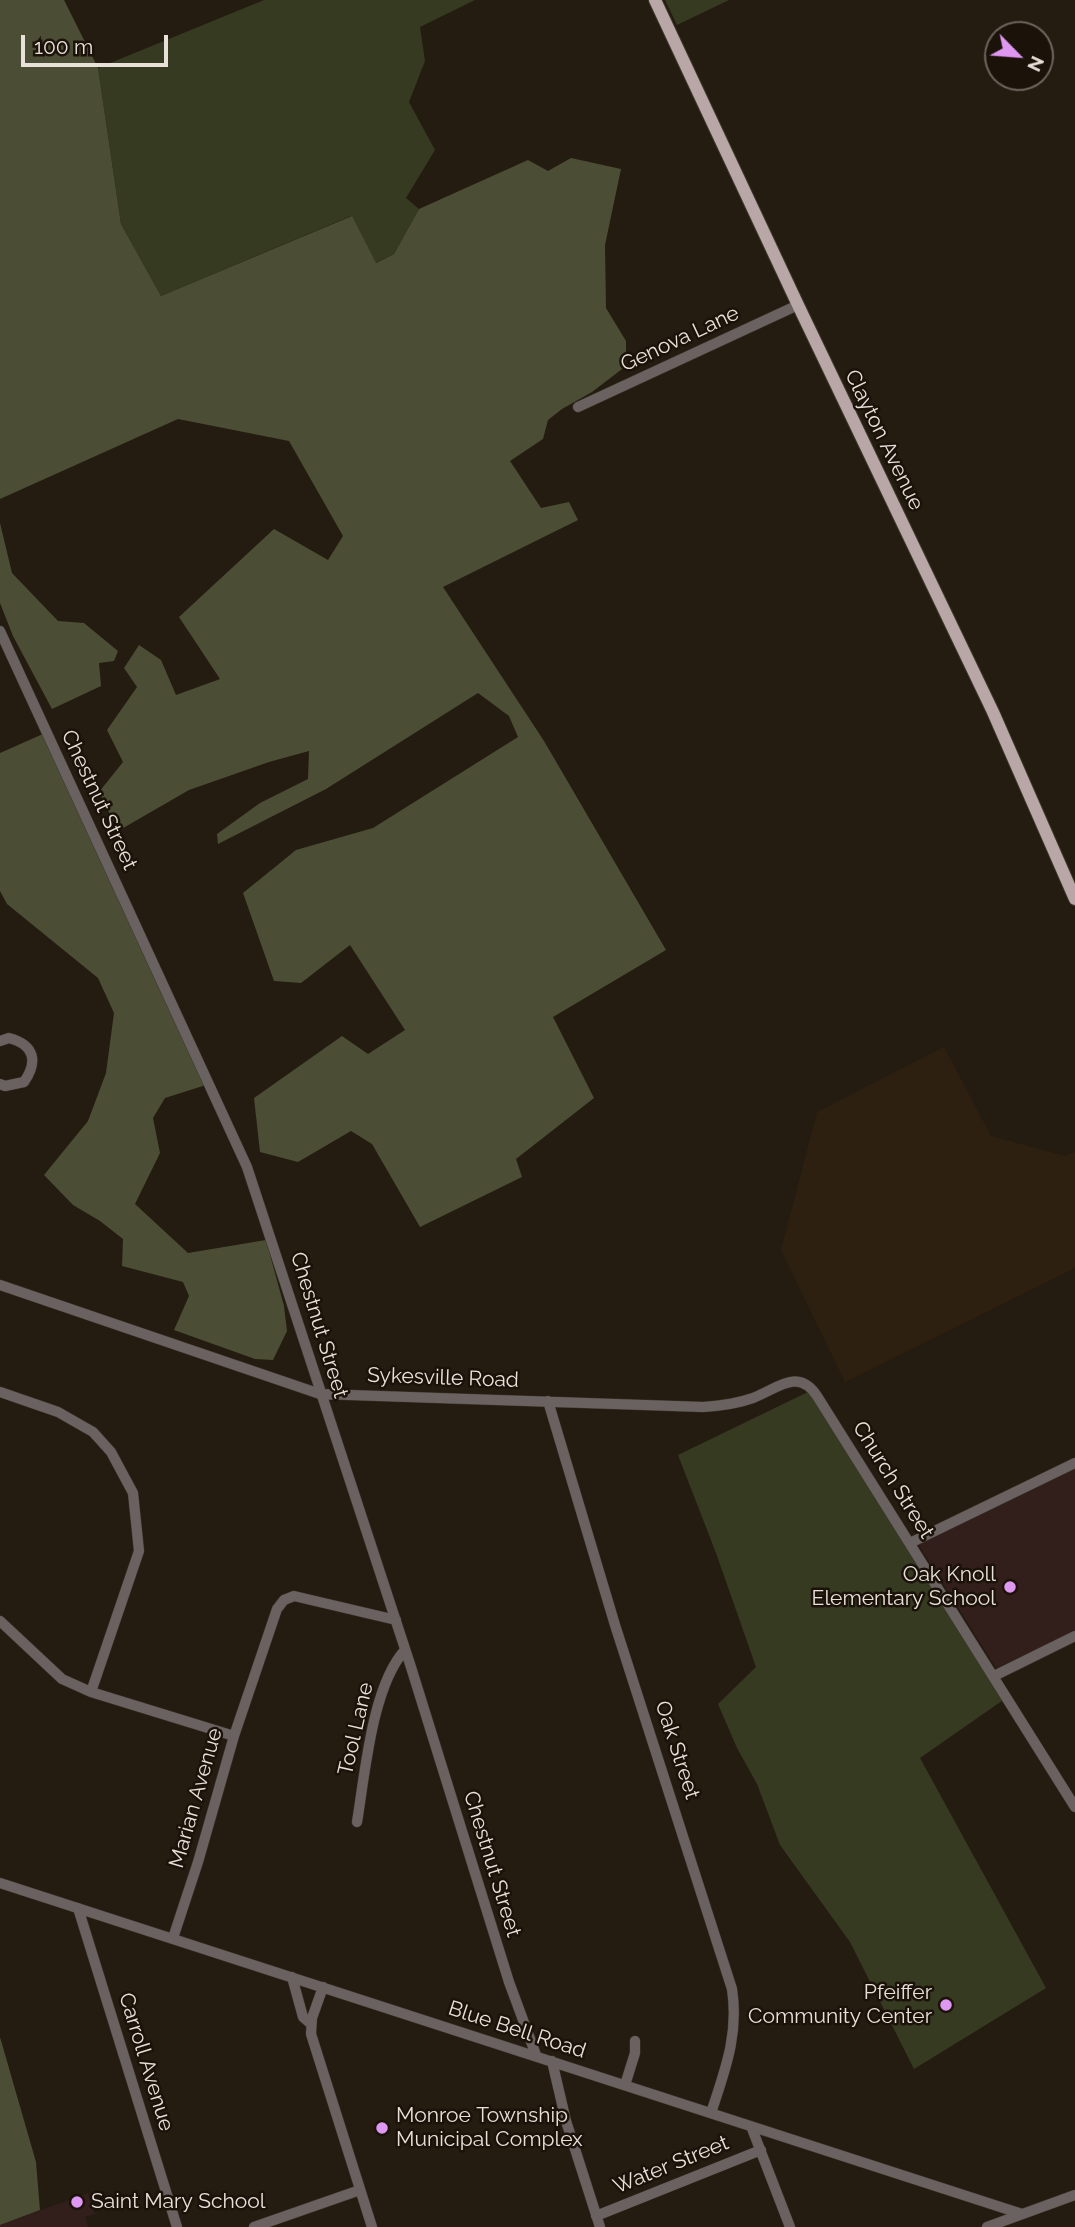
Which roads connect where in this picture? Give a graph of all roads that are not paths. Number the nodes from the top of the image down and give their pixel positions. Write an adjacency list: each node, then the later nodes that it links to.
1 (655, 0): 2 (main road, Clayton Avenue)
2 (798, 305): 3 (street, Genova Lane); 5 (main road, Clayton Avenue)
3 (578, 407)
4 (0, 631): 11 (street, Chestnut Street)
5 (1075, 899)
6 (0, 1041): 7 (street)
7 (0, 1084)
8 (0, 1285): 11 (street, Sykesville Road)
9 (812, 1388): 12 (street, Sykesville Road); 14 (street, Church Street)
10 (0, 1392): 20 (street)
11 (320, 1394): 12 (street, Sykesville Road); 15 (street, Chestnut Street)
12 (548, 1401): 34 (street, Oak Street)
13 (1075, 1463): 14 (street)
14 (910, 1543): 19 (street, Church Street)
15 (396, 1620): 18 (street, Chestnut Street); 21 (street, Marian Avenue)
16 (0, 1621): 20 (street)
17 (1075, 1636): 19 (street)
18 (405, 1650): 23 (street, Tool Lane); 31 (street, Chestnut Street)
19 (994, 1676): 22 (street, Church Street)
20 (91, 1692): 21 (street)
21 (234, 1736): 26 (street, Marian Avenue)
22 (1075, 1807)
23 (357, 1822)
24 (0, 1883): 25 (street, Blue Bell Road)
25 (78, 1909): 26 (street, Blue Bell Road); 41 (street, Carroll Avenue)
26 (173, 1938): 27 (street, Blue Bell Road)
27 (292, 1977): 28 (street, Blue Bell Road); 29 (street)
28 (323, 1987): 29 (street); 31 (street, Blue Bell Road)
29 (311, 2024): 37 (street)
30 (635, 2041): 33 (street)
31 (536, 2055): 32 (street, Blue Bell Road)
32 (552, 2061): 33 (street, Blue Bell Road); 40 (street)
33 (625, 2085): 34 (street, Blue Bell Road)
34 (711, 2113): 35 (street, Blue Bell Road)
35 (751, 2126): 36 (street); 39 (street, Blue Bell Road)
36 (761, 2150): 40 (street, Water Street); 45 (street)
37 (360, 2190): 42 (street); 43 (street)
38 (1075, 2195): 39 (street)
39 (1021, 2214): 46 (street)
40 (596, 2216): 44 (street)
41 (177, 2227)
42 (254, 2227)
43 (372, 2227)
44 (600, 2227)
45 (790, 2227)
46 (987, 2227)

